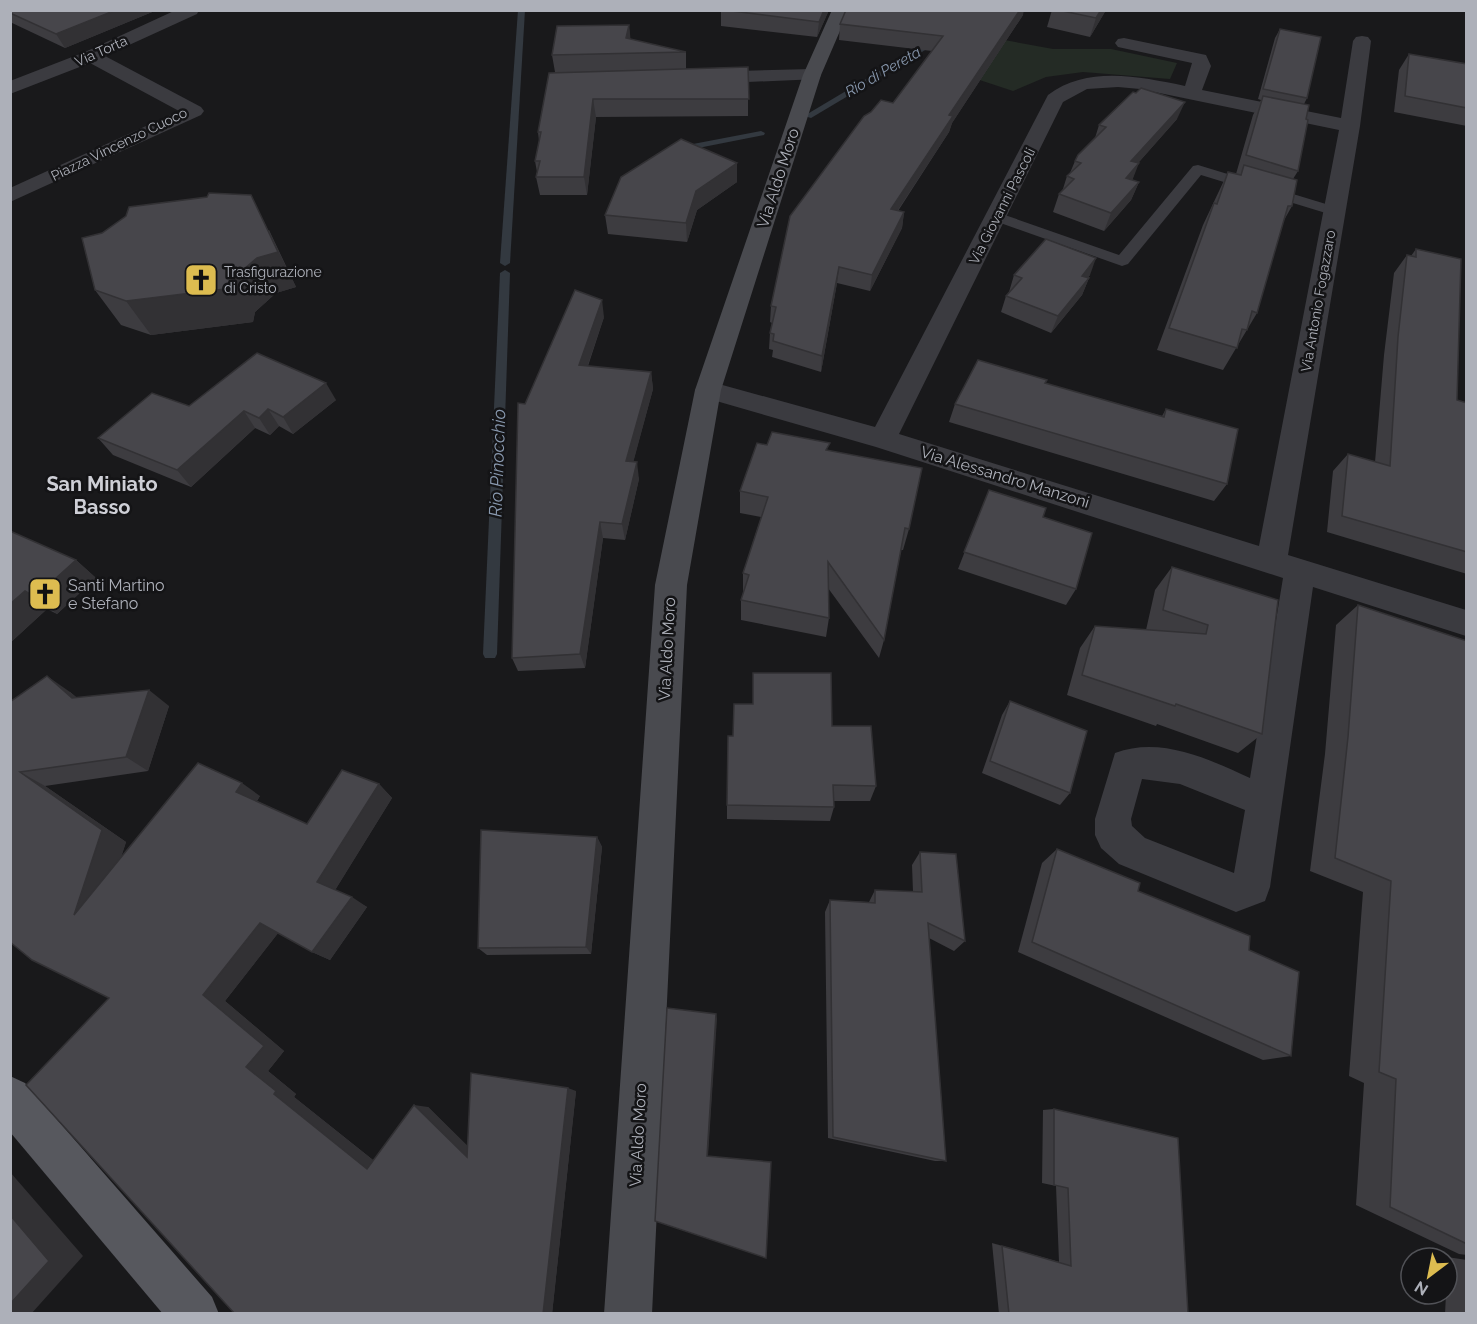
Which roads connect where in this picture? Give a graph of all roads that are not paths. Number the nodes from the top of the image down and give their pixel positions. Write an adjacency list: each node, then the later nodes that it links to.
1 (191, 10): 4 (street, Via Torta)
2 (841, 10): 8 (main road, Via Aldo Moro)
3 (147, 14): 4 (street)
4 (165, 22): 7 (street, Via Torta)
5 (1362, 41): 12 (street, Via Antonio Fogazzaro)
6 (1124, 43): 11 (street)
7 (91, 56): 10 (street, Via Torta); 13 (street, Piazza Vincenzo Cuoco)
8 (812, 75): 9 (street); 16 (main road, Via Aldo Moro)
9 (686, 78)
10 (10, 88)
11 (1192, 92): 12 (street, Via Giovanni Pascoli); 15 (street, Via Giovanni Pascoli)
12 (1350, 126): 14 (street, Via Antonio Fogazzaro)
13 (10, 196)
14 (1334, 211): 15 (lane); 18 (street, Via Antonio Fogazzaro)
15 (997, 217): 17 (street, Via Giovanni Pascoli)
16 (708, 390): 17 (street, Via Alessandro Manzoni); 23 (main road, Via Aldo Moro)
17 (883, 439): 18 (street, Via Alessandro Manzoni)
18 (1286, 565): 19 (street, Via Alessandro Manzoni); 20 (street)
19 (1467, 624)
20 (1264, 801): 20 (street)
21 (10, 1098): 22 (main road)
22 (195, 1314)
23 (628, 1314)

